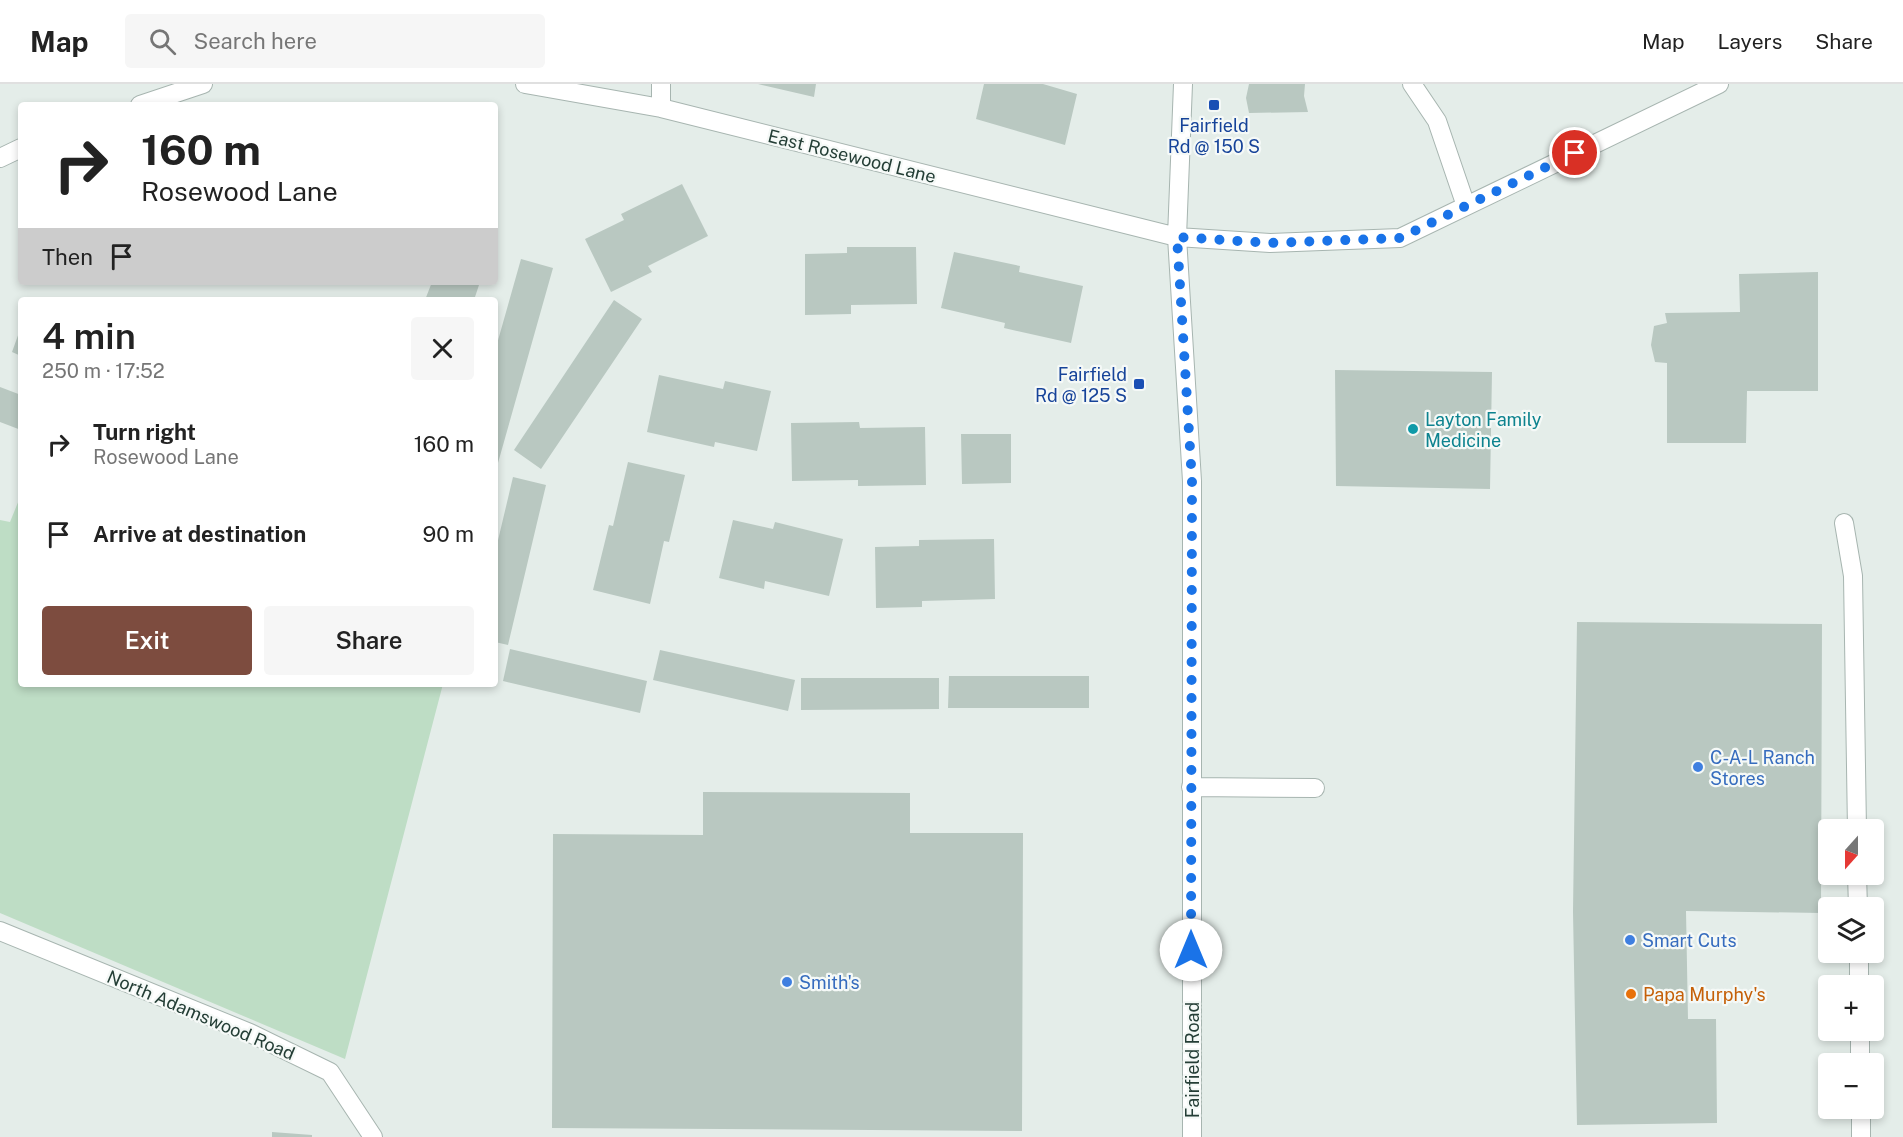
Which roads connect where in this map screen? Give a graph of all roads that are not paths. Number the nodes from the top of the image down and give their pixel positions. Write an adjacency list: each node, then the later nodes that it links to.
1 (203, 84): 7 (street)
2 (525, 84): 8 (street, East Rosewood Lane)
3 (662, 84): 8 (street)
4 (1184, 84): 12 (street, Fairfield Road)
5 (1412, 84): 11 (street)
6 (1719, 84): 11 (street, East Rosewood Lane)
7 (149, 102)
8 (661, 108): 12 (street, East Rosewood Lane)
9 (18, 149): 10 (street)
10 (0, 158)
11 (1466, 206): 12 (street, East Rosewood Lane)
12 (1177, 237): 14 (street, Fairfield Road)
13 (1844, 523): 16 (street)
14 (1191, 787): 15 (street); 20 (street, Fairfield Road)
15 (1315, 788)
16 (1857, 819)
17 (0, 931): 19 (street, North Adamswood Road)
18 (1861, 1119): 21 (street)
19 (373, 1137)
20 (1192, 1137)
21 (1861, 1137)

